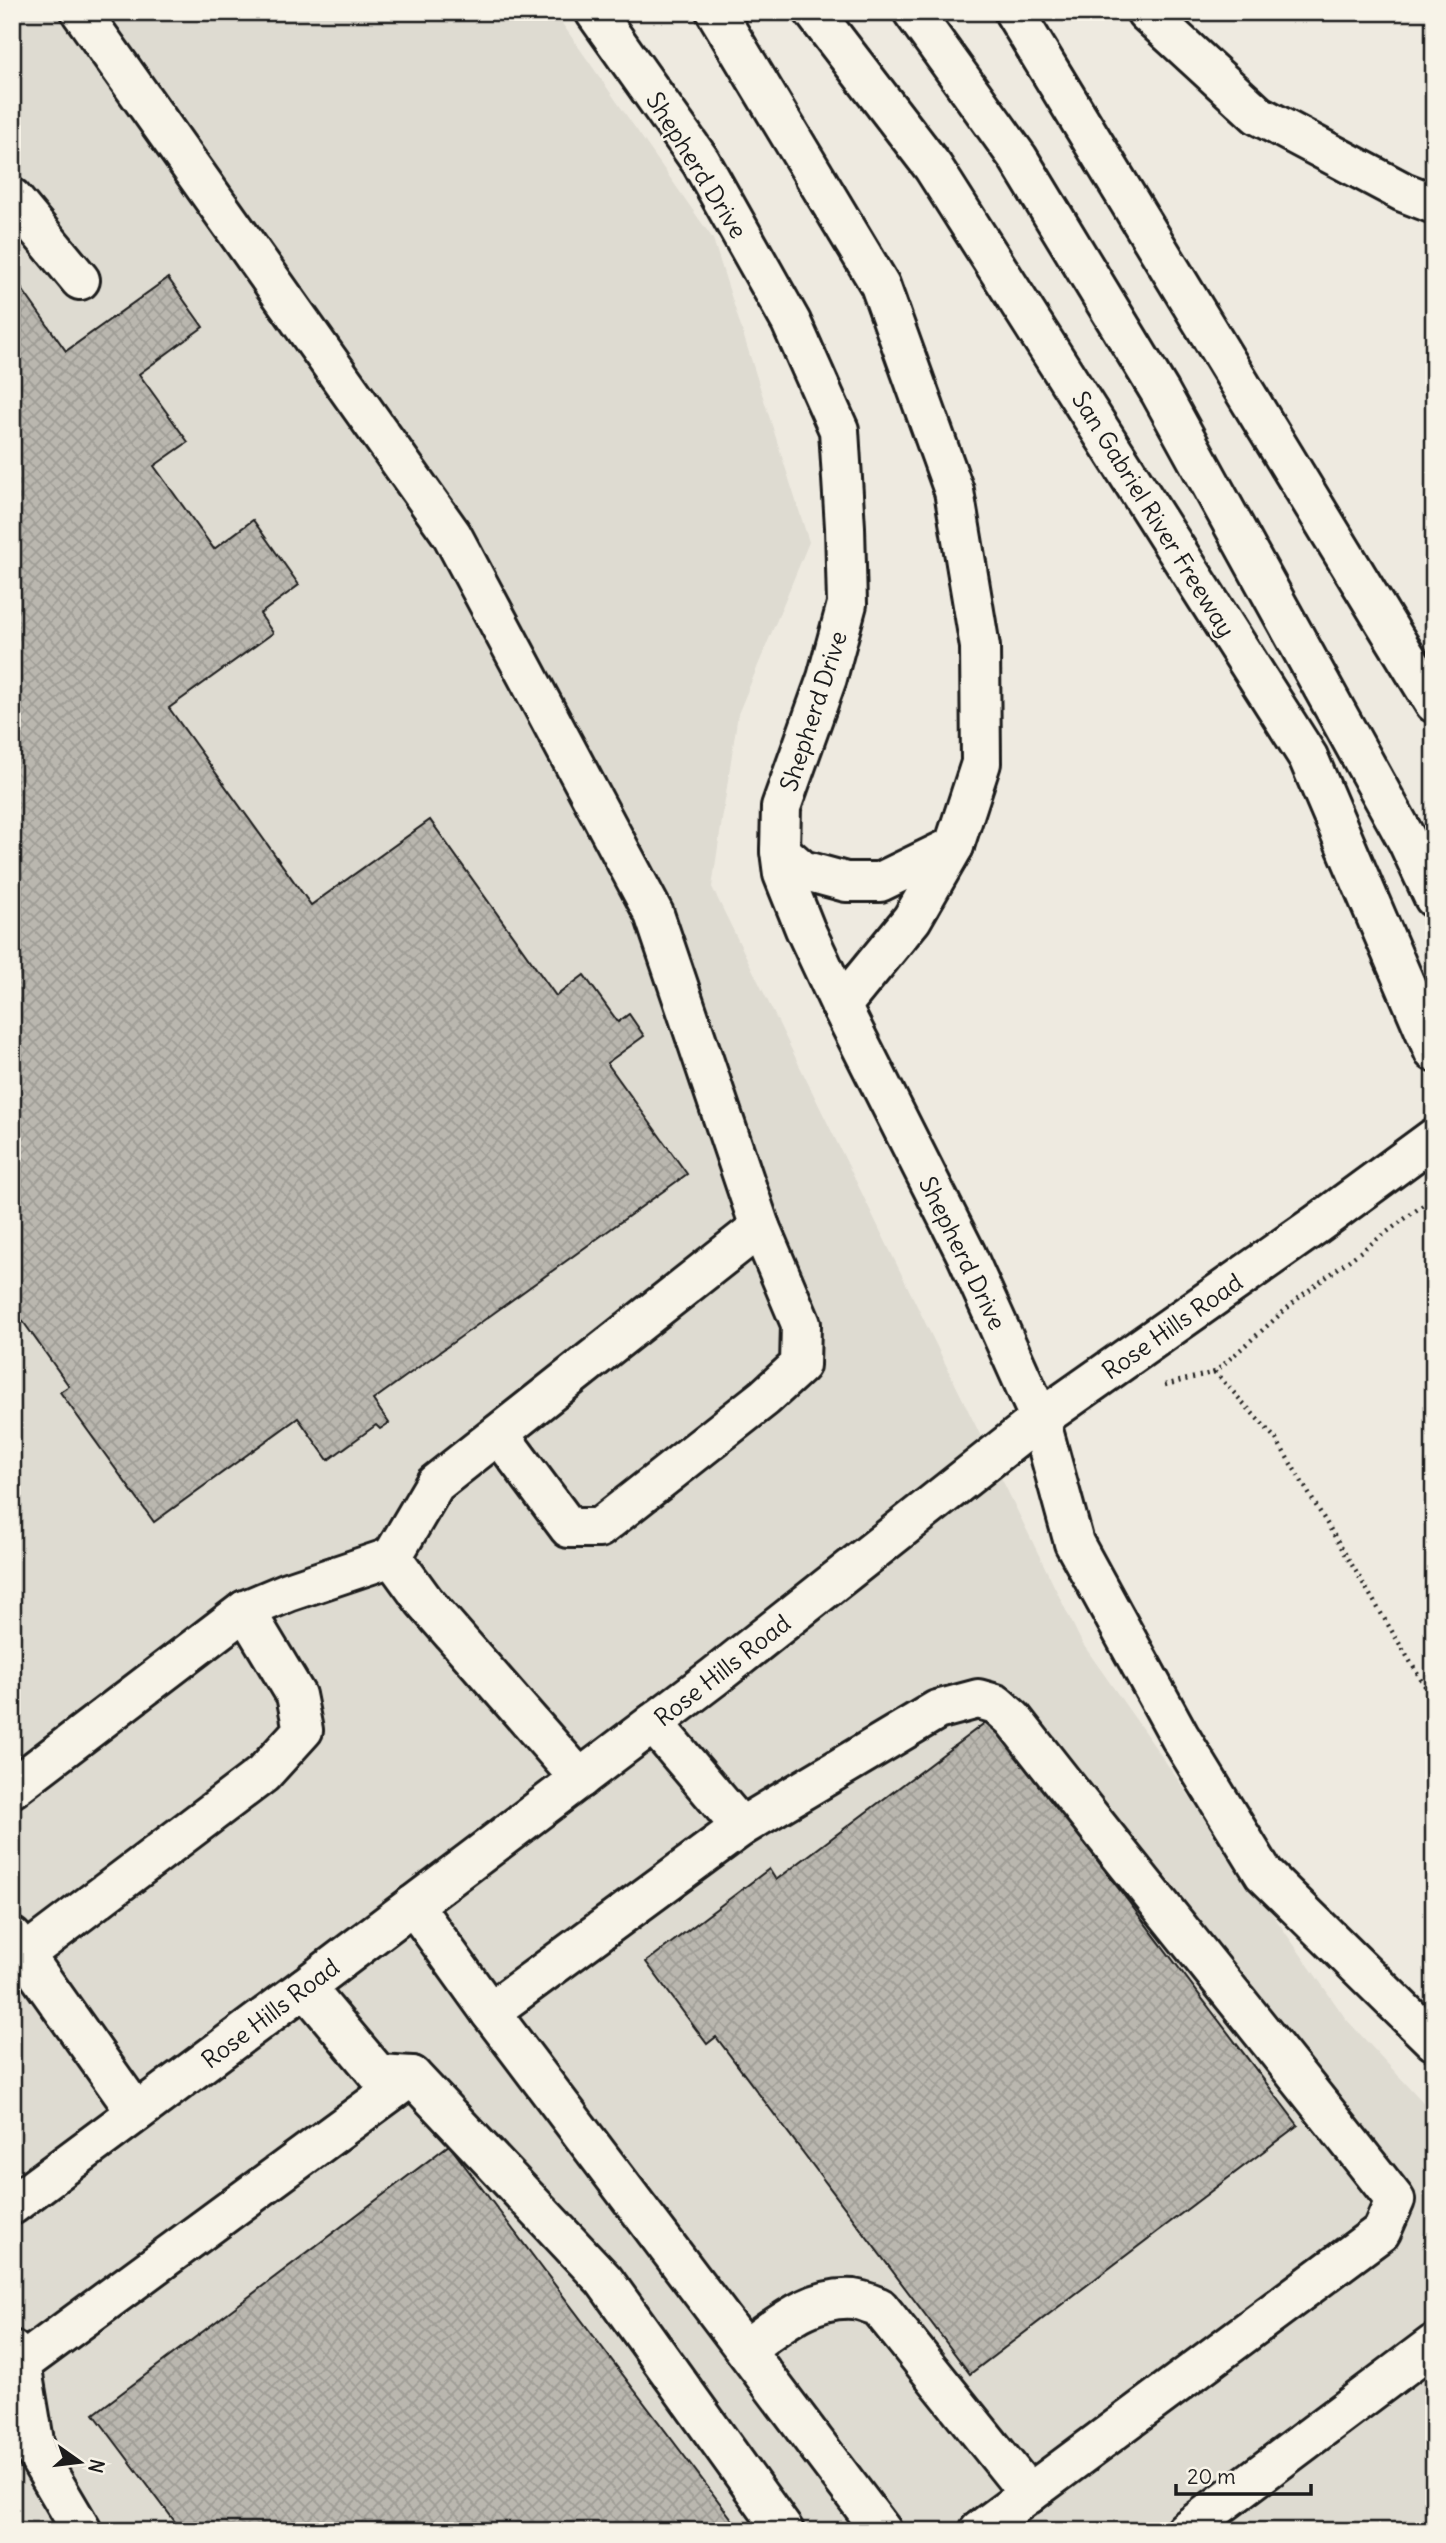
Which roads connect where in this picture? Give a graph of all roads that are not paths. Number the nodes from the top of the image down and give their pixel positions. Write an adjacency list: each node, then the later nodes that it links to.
1 (81, 12): 18 (main road)
2 (596, 12): 13 (main road, Shepherd Drive)
3 (716, 12): 12 (main road)
4 (814, 12): 16 (main road, San Gabriel River Freeway)
5 (914, 12): 14 (main road)
6 (1014, 12): 11 (main road)
7 (1146, 12): 9 (main road)
8 (12, 198): 10 (main road)
9 (1434, 204)
10 (80, 280)
11 (1434, 703)
12 (954, 846): 13 (main road); 15 (main road)
13 (780, 851): 15 (main road, Shepherd Drive)
14 (1434, 898)
15 (841, 1006): 19 (main road, Shepherd Drive)
16 (1434, 1052)
17 (1434, 1138): 19 (main road, Rose Hills Road)
18 (760, 1227): 20 (main road); 20 (main road)
19 (1041, 1419): 23 (main road, Rose Hills Road); 31 (main road, Shepherd Drive)
20 (499, 1434): 21 (main road)
21 (392, 1557): 22 (main road); 24 (main road)
22 (245, 1610): 25 (main road); 28 (main road)
23 (653, 1723): 24 (main road, Rose Hills Road); 26 (main road)
24 (580, 1779): 27 (main road, Rose Hills Road)
25 (12, 1788)
26 (741, 1827): 30 (main road); 39 (main road)
27 (414, 1905): 29 (main road, Rose Hills Road); 30 (main road)
28 (16, 1953): 33 (main road)
29 (305, 1987): 32 (main road); 33 (main road, Rose Hills Road)
30 (490, 2012): 36 (main road)
31 (1434, 2041)
32 (412, 2076): 37 (main road); 41 (main road)
33 (136, 2112): 34 (main road, Rose Hills Road)
34 (12, 2205)
35 (1434, 2344): 44 (main road)
36 (746, 2348): 39 (main road); 42 (main road)
37 (17, 2357): 38 (main road)
38 (24, 2457): 40 (main road)
39 (1029, 2494): 43 (main road)
40 (82, 2531)
41 (783, 2531)
42 (882, 2531)
43 (979, 2531)
44 (1185, 2531)

